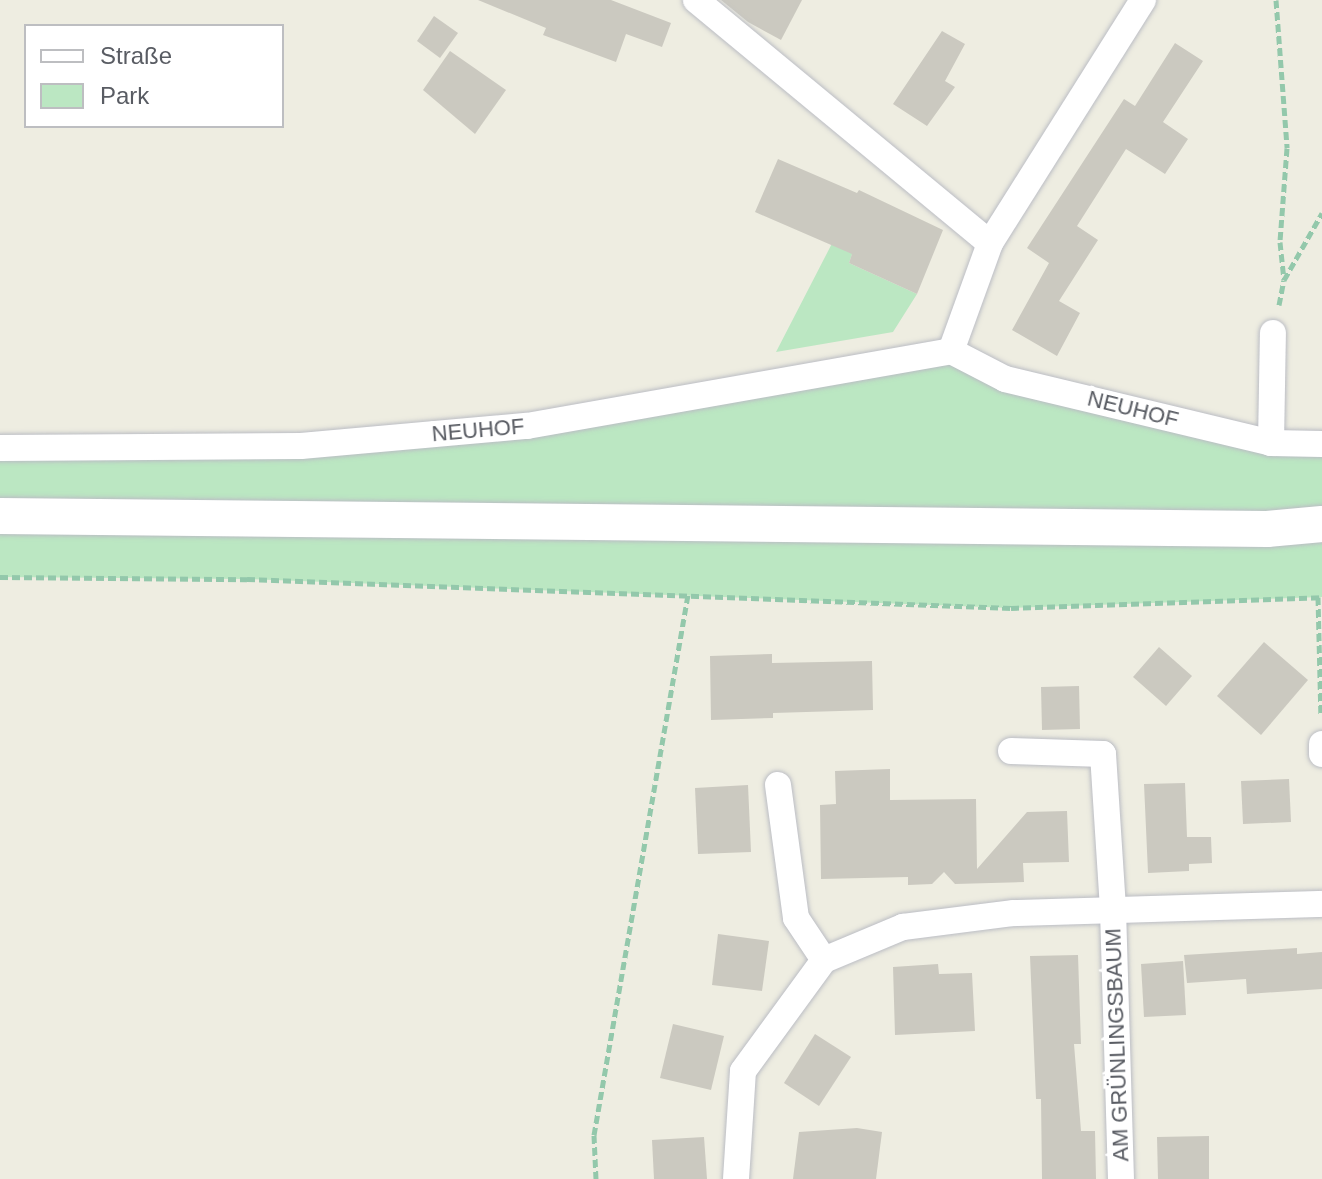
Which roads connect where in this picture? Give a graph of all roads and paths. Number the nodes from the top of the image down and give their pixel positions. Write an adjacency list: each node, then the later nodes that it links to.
1 (696, 0): 5 (street)
2 (1143, 0): 5 (street)
3 (1276, 0): 6 (path)
4 (1322, 213): 6 (path)
5 (990, 243): 8 (street)
6 (1284, 280): 7 (path)
7 (1273, 333): 9 (street)
8 (951, 351): 9 (street, NEUHOF); 11 (street, NEUHOF)
9 (1271, 443): 10 (street, NEUHOF)
10 (1322, 444)
11 (0, 448)
12 (0, 516): 13 (main road)
13 (1322, 524)
14 (0, 577): 15 (path)
15 (688, 595): 16 (path); 24 (path)
16 (1320, 597): 17 (path)
17 (1322, 744): 19 (street)
18 (1011, 751): 22 (street, AM GRÜNLINGSBAUM)
19 (1322, 754)
20 (778, 785): 23 (street)
21 (1322, 904): 22 (street, AM GRÜNLINGSBAUM)
22 (1113, 910): 23 (street, AM GRÜNLINGSBAUM); 26 (street, AM GRÜNLINGSBAUM)
23 (824, 960): 25 (street)
24 (596, 1179)
25 (736, 1179)
26 (1121, 1179)

